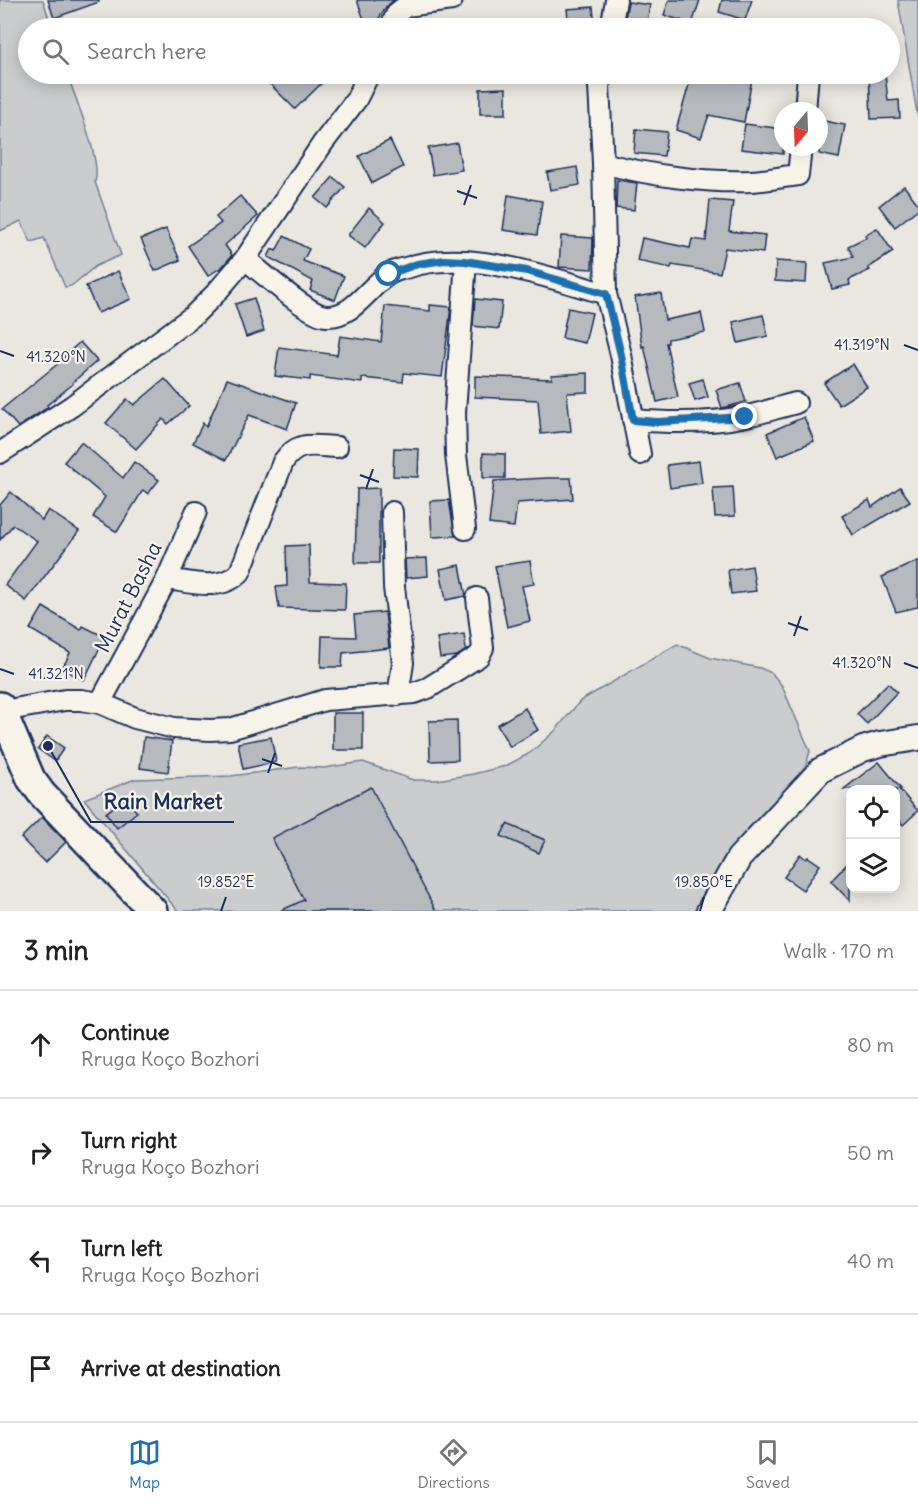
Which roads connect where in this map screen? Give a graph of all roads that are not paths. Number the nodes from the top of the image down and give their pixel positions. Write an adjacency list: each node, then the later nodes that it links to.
1 (452, 0): 3 (street)
2 (616, 0): 4 (street)
3 (395, 18)
4 (612, 18)
5 (364, 84): 11 (street)
6 (600, 84): 10 (street)
7 (807, 84): 8 (street)
8 (806, 102)
9 (800, 156): 10 (street)
10 (603, 163): 13 (street)
11 (245, 259): 12 (street); 17 (street)
12 (465, 261): 13 (street); 21 (street)
13 (606, 294): 15 (street)
14 (796, 403): 15 (street)
15 (633, 420): 18 (street)
16 (337, 447): 22 (street)
17 (0, 453)
18 (640, 454)
19 (196, 512): 22 (street, Murat Basha)
20 (392, 512): 24 (street)
21 (465, 529)
22 (167, 579): 25 (street, Murat Basha)
23 (477, 598): 24 (street)
24 (398, 695): 25 (street)
25 (99, 703): 26 (street)
26 (1, 708): 28 (main road)
27 (918, 738): 29 (street)
28 (153, 911)
29 (709, 911)

